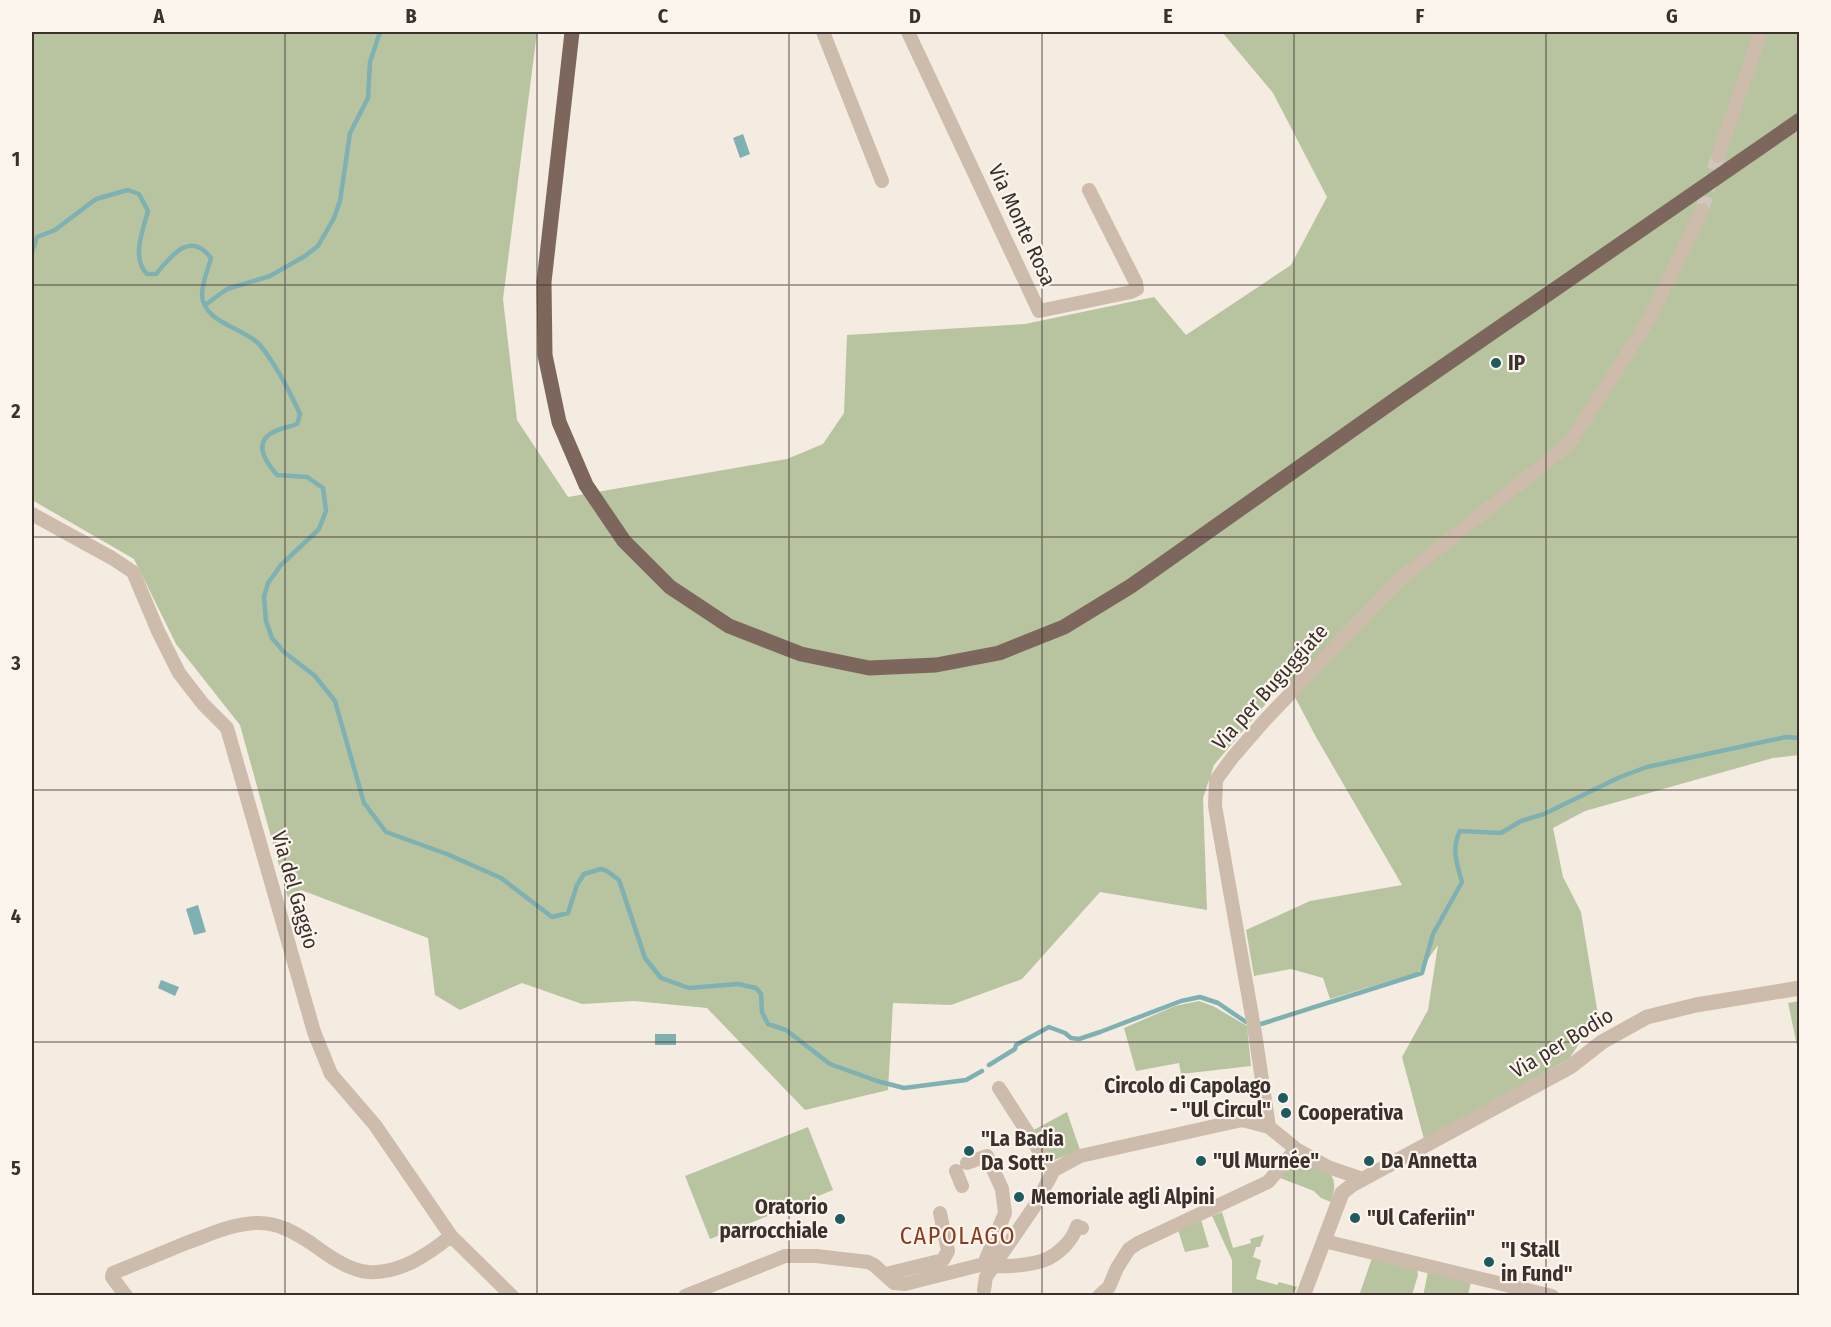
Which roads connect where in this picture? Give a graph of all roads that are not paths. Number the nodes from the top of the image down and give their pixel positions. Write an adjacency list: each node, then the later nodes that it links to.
1 (572, 32): 5 (main road)
2 (823, 32): 7 (street)
3 (908, 32): 8 (street, Via Monte Rosa)
4 (1761, 32): 6 (street)
5 (1800, 120)
6 (1718, 156)
7 (882, 181)
8 (1089, 190)
9 (1702, 210): 13 (street, Via per Buguggiate)
10 (32, 514): 20 (street, Via del Gaggio)
11 (1800, 988): 16 (street, Via per Bodio)
12 (999, 1088): 15 (street)
13 (1269, 1126): 14 (street); 15 (street)
14 (1296, 1149): 16 (street); 28 (street)
15 (1054, 1170): 22 (street)
16 (1363, 1179): 21 (street, Via per Bodio)
17 (962, 1186): 22 (street)
18 (940, 1213): 23 (street)
19 (1082, 1228): 22 (street)
20 (450, 1236): 25 (street); 26 (street, Via del Gaggio)
21 (1324, 1241): 29 (street, Via per Bodio); 30 (street)
22 (988, 1266): 23 (street); 24 (street)
23 (886, 1274): 27 (street)
24 (984, 1290)
25 (126, 1296)
26 (513, 1296)
27 (685, 1296)
28 (1099, 1296)
29 (1303, 1296)
30 (1552, 1296)

